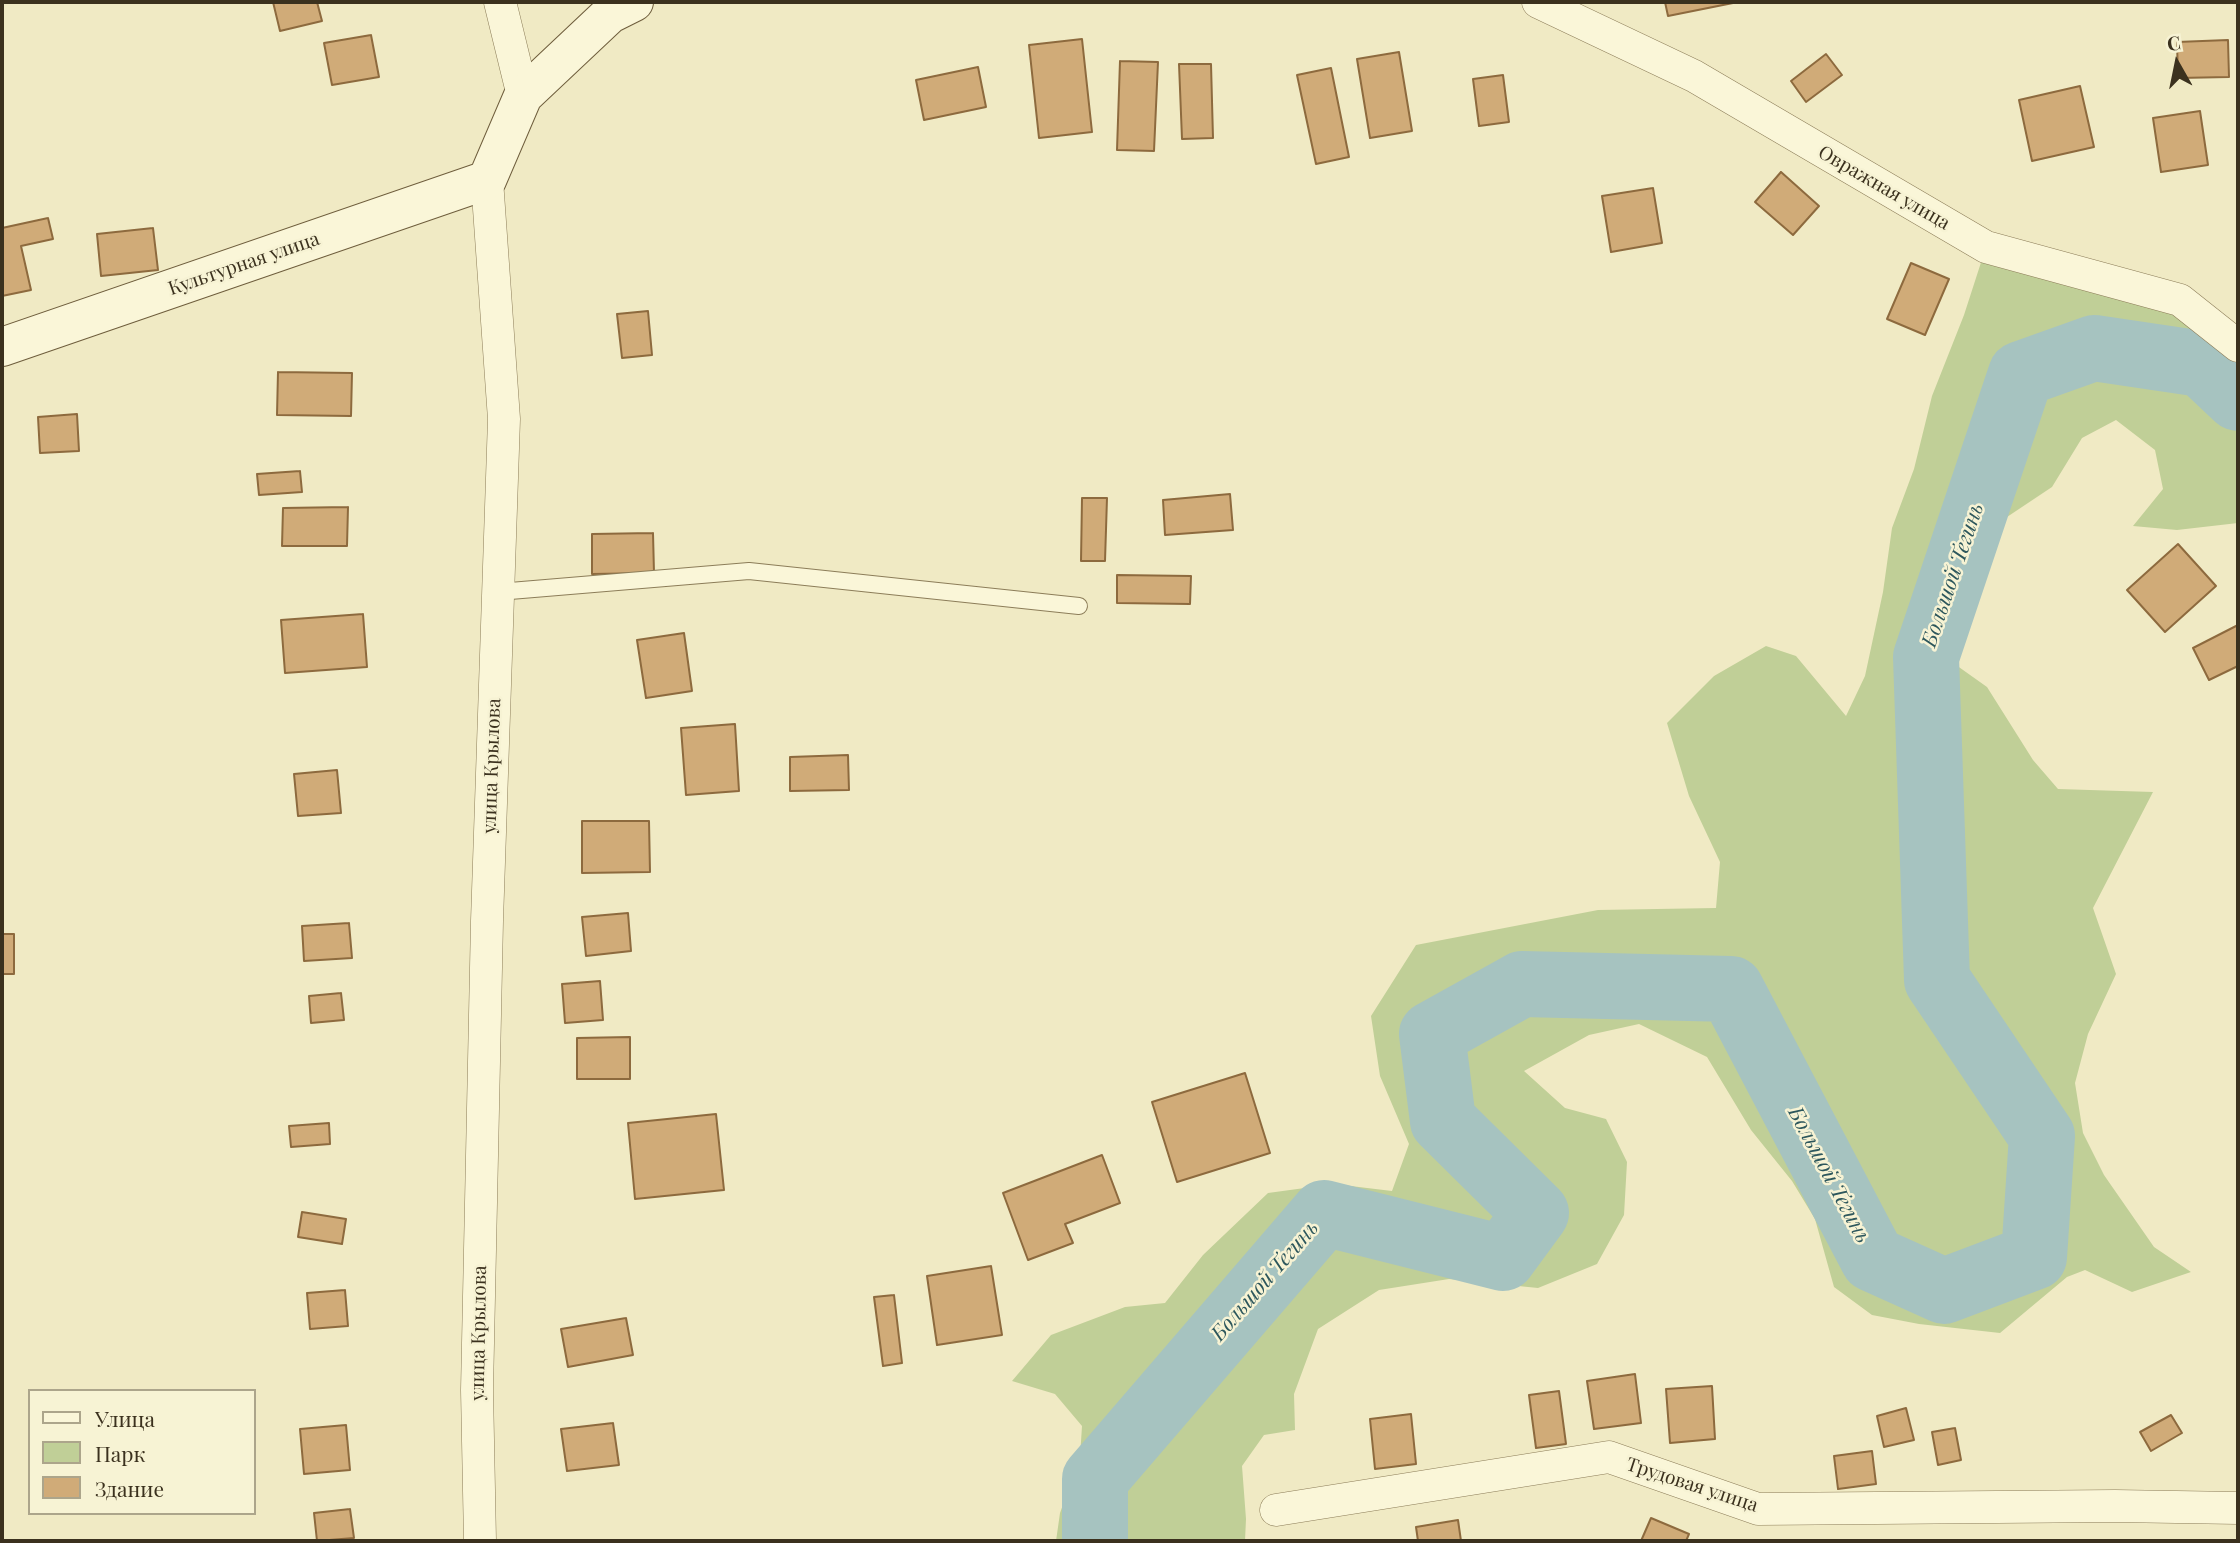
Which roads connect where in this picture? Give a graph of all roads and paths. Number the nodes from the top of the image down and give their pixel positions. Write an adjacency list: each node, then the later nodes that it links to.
1 (499, 2): 4 (street)
2 (634, 2): 4 (street)
3 (1538, 2): 6 (street, Овражная улица)
4 (523, 96): 5 (street, улица Крылова)
5 (487, 180): 7 (street, Культурная улица); 8 (street, улица Крылова)
6 (2238, 346)
7 (2, 347)
8 (498, 592): 9 (lane); 12 (street, улица Крылова)
9 (1079, 607)
10 (2238, 1508): 11 (street, Трудовая улица)
11 (1276, 1510)
12 (480, 1541)

